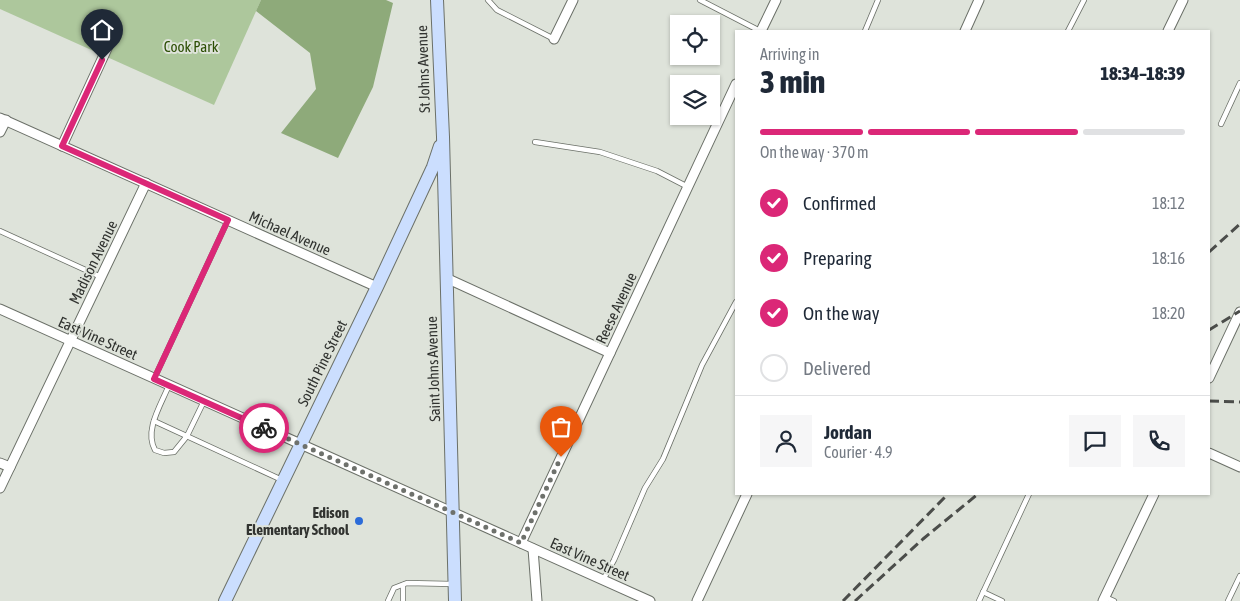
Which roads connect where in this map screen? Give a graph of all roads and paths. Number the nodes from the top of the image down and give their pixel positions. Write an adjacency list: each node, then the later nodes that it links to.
1 (437, 0): 23 (main road, St Johns Avenue)
2 (488, 0): 16 (lane)
3 (573, 0): 16 (street)
4 (700, 0): 10 (lane)
5 (776, 0): 11 (street)
6 (878, 0): 12 (lane)
7 (980, 0): 13 (street)
8 (1084, 0): 14 (lane)
9 (1183, 0): 15 (street)
10 (758, 30)
11 (761, 30)
12 (865, 30)
13 (965, 30)
14 (1069, 30)
15 (1168, 30)
16 (554, 39)
17 (110, 42): 25 (street)
18 (1240, 83): 21 (lane)
19 (735, 86): 27 (street, Reese Avenue)
20 (3, 119): 22 (street); 25 (street, Michael Avenue)
21 (1221, 124)
22 (0, 132)
23 (442, 137): 31 (main road, Saint Johns Avenue); 32 (main road, South Pine Street)
24 (535, 142): 27 (lane)
25 (62, 146): 26 (street, Michael Avenue)
26 (146, 183): 28 (street, Michael Avenue); 30 (street, Madison Avenue)
27 (688, 187): 37 (street, Reese Avenue)
28 (228, 220): 32 (street, Michael Avenue); 39 (lane)
29 (0, 231): 30 (lane)
30 (101, 277): 36 (street, Madison Avenue)
31 (446, 278): 37 (street); 54 (main road, Saint Johns Avenue)
32 (377, 287): 44 (main road, South Pine Street)
33 (735, 304): 58 (lane)
34 (0, 309): 36 (street, East Vine Street)
35 (1240, 312): 38 (street)
36 (70, 341): 39 (street, East Vine Street); 47 (street, Madison Avenue)
37 (610, 353): 55 (street, Reese Avenue)
38 (1210, 376)
39 (154, 379): 40 (street, East Vine Street)
40 (169, 385): 41 (street, East Vine Street); 42 (lane)
41 (204, 401): 43 (lane); 44 (street, East Vine Street)
42 (154, 421): 43 (lane); 43 (lane)
43 (187, 436): 49 (lane)
44 (300, 445): 49 (main road, South Pine Street); 54 (street, East Vine Street)
45 (1210, 453): 48 (street)
46 (0, 463): 47 (street)
47 (10, 467): 50 (street, Madison Avenue)
48 (1240, 467)
49 (283, 480): 63 (main road, South Pine Street)
50 (0, 488)
51 (747, 495): 69 (street)
52 (1029, 495): 61 (lane)
53 (1154, 495): 62 (street)
54 (453, 513): 55 (street, East Vine Street); 60 (main road, Saint Johns Avenue)
55 (521, 543): 56 (street, East Vine Street)
56 (533, 549): 58 (street, East Vine Street); 67 (street)
57 (1240, 576): 73 (lane)
58 (603, 580): 68 (street, East Vine Street)
59 (405, 584): 60 (lane); 64 (lane); 65 (lane)
60 (455, 584): 66 (main road, Saint Johns Avenue)
61 (983, 592): 70 (lane); 71 (lane)
62 (1104, 599): 72 (lane)
63 (225, 601)
64 (388, 601)
65 (403, 601)
66 (455, 601)
67 (537, 601)
68 (650, 601)
69 (697, 601)
70 (979, 601)
71 (1002, 601)
72 (1114, 601)
73 (1228, 601)

